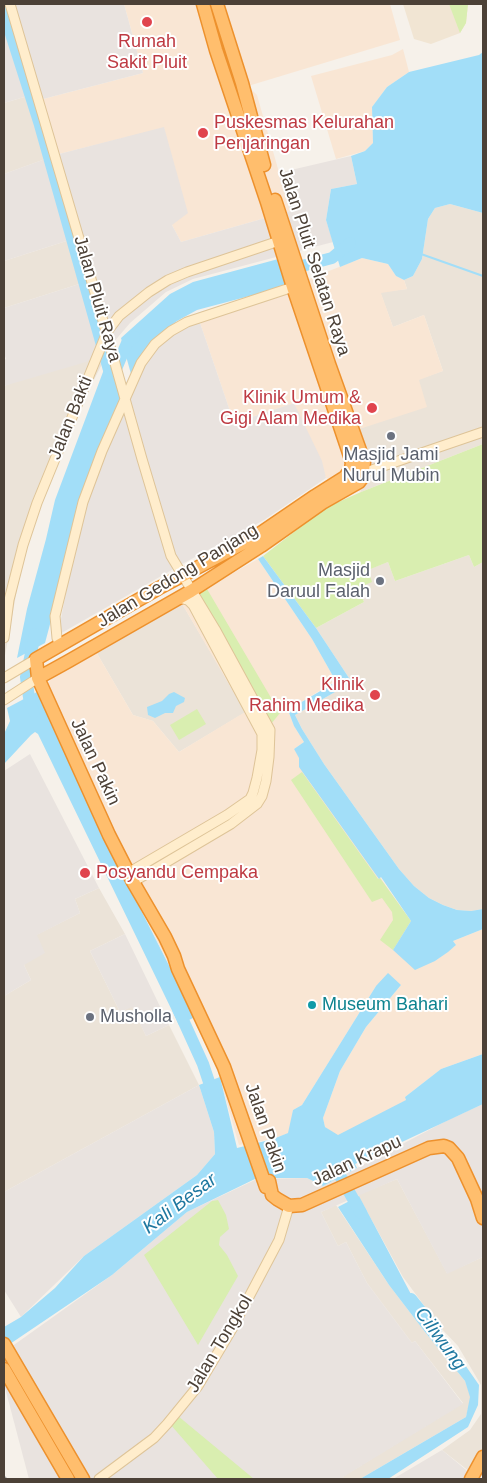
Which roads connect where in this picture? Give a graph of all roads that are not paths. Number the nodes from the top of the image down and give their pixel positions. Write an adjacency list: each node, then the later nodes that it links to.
1 (10, 4): 6 (street, Jalan Pluit Raya)
2 (202, 4): 4 (highway, Jalan Pluit Selatan Raya)
3 (217, 4): 4 (highway, Jalan Pluit Selatan Raya)
4 (283, 243): 5 (highway, Jalan Pluit Selatan Raya); 6 (street, Jalan Bakti)
5 (296, 284): 8 (street); 10 (highway, Jalan Pluit Selatan Raya)
6 (107, 332): 7 (street, Jalan Bakti)
7 (106, 344): 8 (street, Jalan Pluit Raya); 15 (street, Jalan Bakti)
8 (126, 398): 11 (street, Jalan Pluit Raya); 16 (street)
9 (483, 432): 10 (street)
10 (357, 471): 11 (highway, Jalan Gedong Panjang); 12 (highway, Jalan Gedong Panjang)
11 (182, 576): 12 (street, Jalan Pluit Raya); 16 (highway, Jalan Gedong Panjang)
12 (191, 590): 13 (highway, Jalan Gedong Panjang); 14 (street, Jalan Pluit Raya)
13 (178, 598): 14 (street); 19 (highway, Jalan Gedong Panjang)
14 (212, 631): 21 (street)
15 (4, 638)
16 (60, 646): 17 (highway, Jalan Gedong Panjang)
17 (34, 660): 18 (street, Jalan Gedong Panjang); 19 (highway, Jalan Pakin)
18 (4, 678)
19 (34, 681): 20 (street, Jalan Gedong Panjang); 21 (highway, Jalan Pakin)
20 (4, 700)
21 (131, 878): 22 (highway, Jalan Pakin)
22 (289, 1206): 23 (highway, Jalan Krapu); 29 (street, Jalan Tongkol)
23 (483, 1218)
24 (4, 1344): 28 (highway)
25 (4, 1369): 27 (highway)
26 (483, 1458): 30 (highway)
27 (68, 1479)
28 (83, 1479)
29 (99, 1479)
30 (471, 1479)

